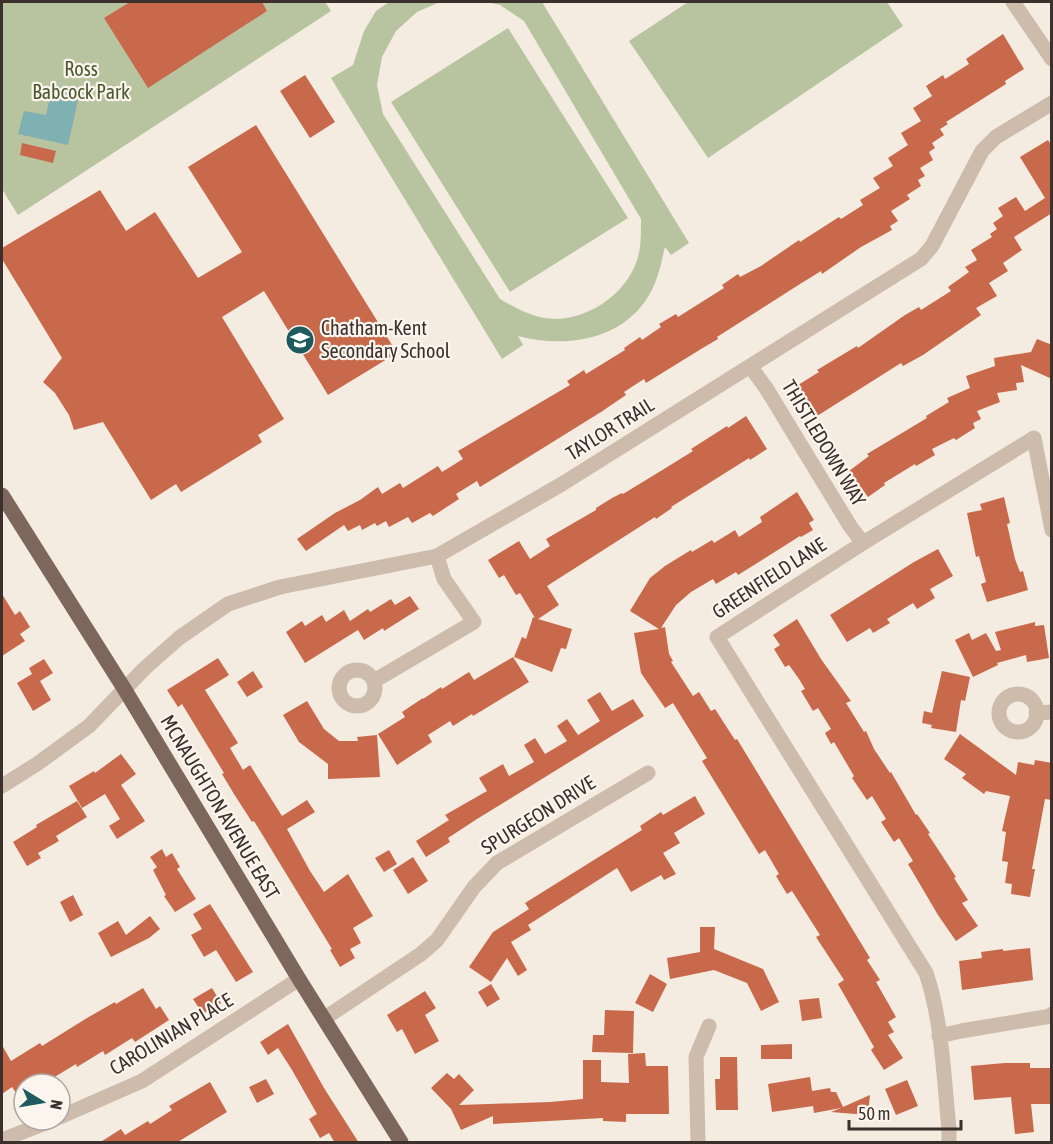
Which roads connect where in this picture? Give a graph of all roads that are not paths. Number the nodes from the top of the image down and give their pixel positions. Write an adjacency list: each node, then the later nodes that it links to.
1 (1013, 2): 2 (street)
2 (1052, 59)
3 (1052, 103): 4 (street, TAYLOR TRAIL)
4 (750, 366): 7 (street, THISTLEDOWN WAY); 8 (street, TAYLOR TRAIL)
5 (2, 495): 10 (main road, MCNAUGHTON AVENUE EAST)
6 (1052, 530): 7 (street, GREENFIELD LANE)
7 (863, 543): 17 (street, GREENFIELD LANE)
8 (437, 556): 9 (street); 10 (street, TAYLOR TRAIL)
9 (374, 681)
10 (125, 690): 12 (street, TAYLOR TRAIL); 13 (main road, MCNAUGHTON AVENUE EAST)
11 (648, 773): 15 (street, SPURGEON DRIVE)
12 (2, 786)
13 (299, 979): 15 (main road, MCNAUGHTON AVENUE EAST); 18 (street, CAROLINIAN PLACE)
14 (1052, 1014): 17 (street)
15 (325, 1018): 21 (main road, MCNAUGHTON AVENUE EAST)
16 (708, 1026): 22 (street)
17 (939, 1036): 23 (street, GREENFIELD LANE)
18 (72, 1112)
19 (22, 1132): 20 (street)
20 (2, 1140)
21 (401, 1143)
22 (698, 1143)
23 (949, 1143)

